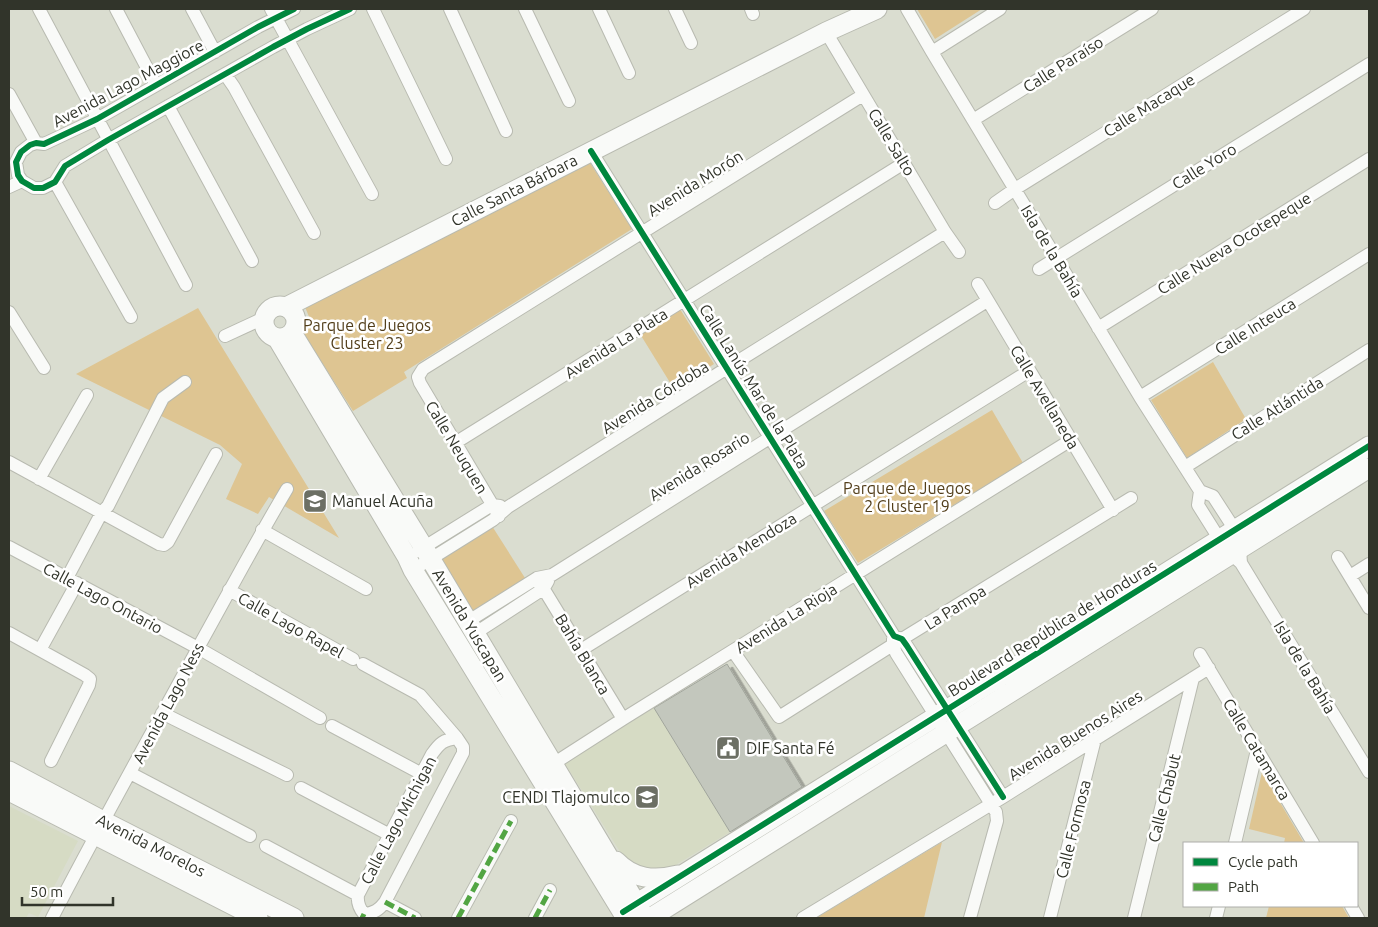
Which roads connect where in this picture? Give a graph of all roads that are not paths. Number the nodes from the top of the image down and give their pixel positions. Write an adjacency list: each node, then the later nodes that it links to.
1 (39, 9): 30 (street)
2 (116, 9): 25 (street)
3 (192, 9): 20 (street)
4 (294, 9): 16 (street, Avenida Lago Maggiore)
5 (350, 9): 18 (street)
6 (373, 9): 36 (street)
7 (450, 9): 32 (street)
8 (525, 9): 28 (street)
9 (599, 9): 23 (street)
10 (675, 9): 19 (street)
11 (877, 9): 17 (street, Calle Santa Bárbara)
12 (907, 9): 21 (street, Isla de la Bahía)
13 (1000, 9): 21 (street)
14 (1152, 9): 31 (street, Calle Paraíso)
15 (1304, 9): 42 (street, Calle Macaque)
16 (274, 14): 18 (street); 20 (street, Avenida Lago Maggiore)
17 (826, 32): 27 (street, Calle Salto); 35 (street, Calle Santa Bárbara)
18 (288, 39): 24 (street); 43 (street)
19 (691, 43)
20 (215, 52): 25 (street, Avenida Lago Maggiore)
21 (932, 52): 31 (street, Isla de la Bahía)
22 (1369, 64): 50 (street, Calle Yoro)
23 (629, 72)
24 (225, 74): 29 (street); 47 (street)
25 (156, 85): 30 (street, Avenida Lago Maggiore)
26 (9, 94): 34 (street)
27 (863, 95): 38 (street, Calle Salto); 45 (street, Avenida Morón)
28 (569, 101)
29 (168, 106): 33 (street); 51 (street)
30 (97, 119): 33 (street); 34 (street, Avenida Lago Maggiore)
31 (973, 120): 42 (street, Isla de la Bahía)
32 (506, 131)
33 (108, 140): 40 (street); 54 (street)
34 (36, 144): 39 (street, Avenida Lago Maggiore)
35 (591, 151): 45 (street, Calle Lanús Mar de la Plata); 57 (street, Calle Santa Bárbara)
36 (446, 159)
37 (1369, 159): 61 (street, Calle Nueva Ocotepeque)
38 (904, 163): 46 (street, Calle Salto); 55 (street, Avenida La Plata)
39 (22, 181): 40 (street); 41 (street)
40 (55, 182): 59 (street)
41 (9, 187)
42 (1015, 188): 44 (street, Calle Macaque); 50 (street, Isla de la Bahía)
43 (372, 194)
44 (995, 203)
45 (642, 232): 55 (street, Calle Lanús Mar de la Plata); 68 (street, Avenida Morón)
46 (945, 232): 48 (street, Calle Salto); 66 (street, Avenida Córdoba)
47 (314, 233)
48 (959, 252)
49 (1369, 254): 71 (street, Calle Inteuca)
50 (1056, 258): 52 (street, Calle Yoro); 61 (street, Isla de la Bahía)
51 (252, 261)
52 (1039, 269)
53 (978, 284): 56 (street, Calle Avellaneda)
54 (186, 286)
55 (684, 300): 66 (street, Calle Lanús Mar de la Plata); 74 (street, Avenida La Plata)
56 (987, 301): 67 (street, Calle Avellaneda); 72 (street, Avenida Rosario)
57 (286, 307): 60 (street); 63 (street)
58 (9, 312): 65 (street)
59 (131, 317)
60 (264, 318): 62 (street); 63 (street)
61 (1098, 328): 71 (street, Isla de la Bahía)
62 (224, 336)
63 (284, 336): 92 (street, Avenida Yuscapan); 94 (street, Avenida Yuscapan)
64 (1369, 350): 78 (street, Calle Atlántida)
65 (44, 368)
66 (727, 368): 72 (street, Calle Lanús Mar de la Plata); 85 (street, Avenida Córdoba)
67 (1029, 371): 73 (street, Calle Avellaneda); 84 (street, Avenida Mendoza)
68 (418, 377): 74 (street, Calle Neuquen)
69 (186, 382): 87 (street)
70 (87, 395): 80 (street)
71 (1140, 397): 78 (street, Isla de la Bahía)
72 (770, 438): 84 (street, Calle Lanús Mar de la Plata); 99 (street, Avenida Rosario)
73 (1071, 440): 86 (street, Calle Avellaneda); 96 (street, Avenida La Rioja)
74 (455, 443): 85 (street, Calle Neuquen)
75 (1369, 446): 89 (street, Boulevard República de Honduras)
76 (216, 454): 87 (street)
77 (9, 462): 80 (street)
78 (1185, 466): 82 (street, Isla de la Bahía)
79 (1369, 468): 91 (street, Boulevard República de Honduras)
80 (39, 478): 87 (street)
81 (287, 488): 88 (street, Avenida Lago Ness)
82 (1200, 491): 89 (street, Isla de la Bahía); 91 (street, Isla de la Bahía)
83 (1131, 498): 86 (street, La Pampa)
84 (813, 506): 96 (street, Calle Lanús Mar de la Plata); 108 (street, Avenida Mendoza)
85 (495, 510): 92 (street)
86 (1113, 510): 105 (street, La Pampa)
87 (102, 512): 98 (street)
88 (262, 530): 100 (street); 101 (street, Avenida Lago Ness)
89 (1235, 530): 91 (street, Boulevard República de Honduras)
90 (9, 547): 98 (street, Calle Lago Ontario)
91 (1233, 552): 114 (street, Boulevard República de Honduras); 118 (street, Boulevard República de Honduras); 124 (street, Isla de la Bahía)
92 (427, 554): 94 (street); 103 (street, Avenida Yuscapan)
93 (1338, 557): 97 (street)
94 (410, 564): 147 (street, Avenida Yuscapan)
95 (1369, 564): 97 (street)
96 (856, 574): 105 (street, Calle Lanús Mar de la Plata); 109 (street, Avenida La Rioja)
97 (1350, 576): 102 (street)
98 (72, 581): 106 (street, Calle Lago Ontario); 107 (street)
99 (540, 583): 103 (street, Avenida Rosario); 108 (street, Bahía Blanca)
100 (366, 589)
101 (229, 590): 106 (street, Avenida Lago Ness); 119 (street, Calle Lago Rapel)
102 (1369, 608)
103 (471, 628): 123 (street, Avenida Yuscapan)
104 (9, 634): 107 (street)
105 (896, 640): 109 (street, La Pampa); 114 (street, Calle Lanús Mar de la Plata)
106 (198, 648): 113 (street, Avenida Lago Ness); 115 (street, Calle Lago Ontario)
107 (40, 650): 122 (street)
108 (581, 650): 116 (street, Bahía Blanca)
109 (733, 651): 116 (street, Avenida La Rioja)
110 (1200, 654): 111 (street, Calle Catamarca)
111 (1209, 668): 112 (street, Avenida Buenos Aires); 121 (street, Calle Catamarca)
112 (1193, 678): 120 (street, Avenida Buenos Aires); 160 (street, Calle Chabut)
113 (162, 713): 126 (street, Avenida Lago Ness); 128 (street)
114 (941, 713): 118 (street, Calle Lanús Mar de la Plata); 141 (street, Boulevard República de Honduras)
115 (320, 718)
116 (623, 719): 123 (street, Avenida La Rioja)
117 (332, 726): 127 (street)
118 (952, 729): 131 (street, Calle Lanús Mar de la Plata); 132 (street, Calle Lanús Mar de la Plata); 142 (street, Boulevard República de Honduras)
119 (457, 738): 127 (street, Calle Lago Michigan); 145 (street, Calle Lago Michigan)
120 (1095, 739): 131 (street, Avenida Buenos Aires); 159 (street, Calle Formosa)
121 (1257, 750): 137 (street); 138 (street, Calle Catamarca)
122 (51, 761)
123 (553, 764): 140 (street, Avenida Yuscapan)
124 (1368, 768)
125 (9, 770): 134 (street, Avenida Morelos)
126 (130, 773): 134 (street, Avenida Lago Ness); 136 (street)
127 (422, 774): 135 (street, Calle Lago Michigan)
128 (287, 775)
129 (302, 788): 135 (street)
130 (9, 791): 134 (street, Avenida Morelos)
131 (1003, 796): 132 (street, Avenida Buenos Aires)
132 (991, 804): 157 (street, Avenida Buenos Aires); 158 (street, Calle Lanús Mar de la Plata)
133 (511, 820): 153 (street)
134 (99, 828): 149 (street, Avenida Lago Ness); 150 (street, Avenida Morelos); 151 (street, Avenida Morelos)
135 (390, 835): 144 (street, Calle Lago Michigan)
136 (250, 836)
137 (1235, 842)
138 (1312, 842)
139 (266, 846): 144 (street)
140 (605, 851): 141 (street); 147 (street, Avenida Yuscapan)
141 (686, 872): 147 (street, Boulevard República de Honduras)
142 (697, 889): 155 (street, Boulevard República de Honduras); 156 (street)
143 (550, 890): 154 (street)
144 (358, 895): 148 (street, Calle Lago Michigan)
145 (385, 902): 148 (street, Calle Lago Michigan); 152 (street)
146 (1352, 907): 161 (street)
147 (633, 913)
148 (363, 916)
149 (52, 918)
150 (258, 918)
151 (294, 918)
152 (415, 918)
153 (458, 918)
154 (535, 918)
155 (650, 918)
156 (671, 918)
157 (803, 918)
158 (970, 918)
159 (1050, 918)
160 (1134, 918)
161 (1358, 918)

